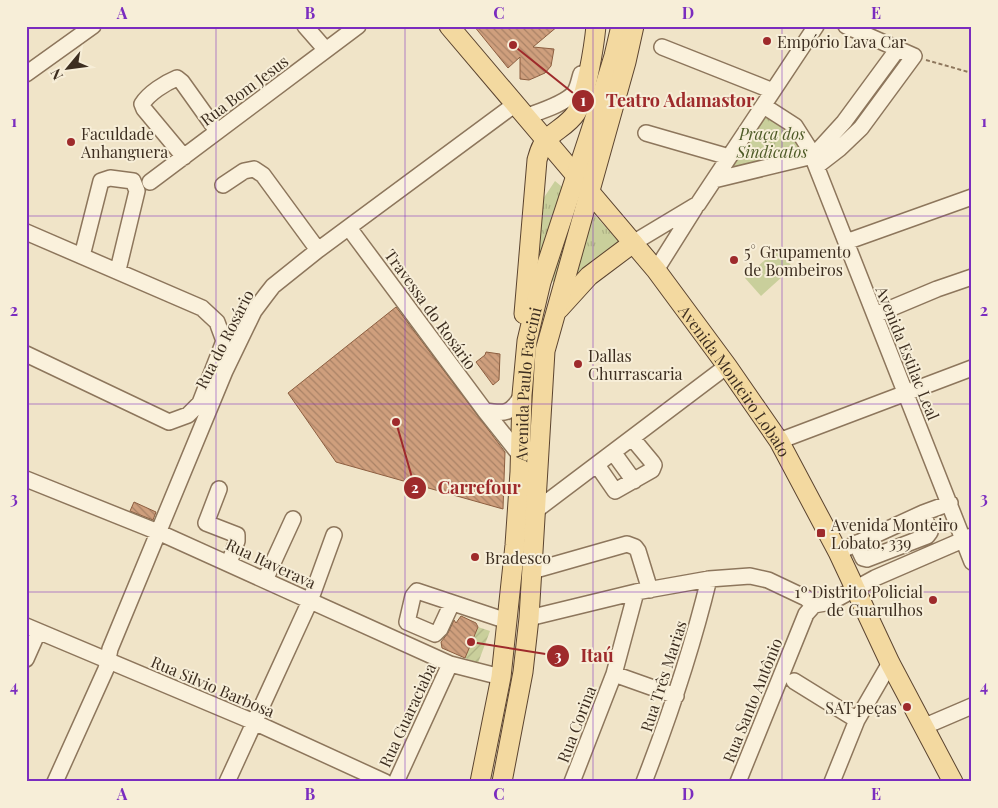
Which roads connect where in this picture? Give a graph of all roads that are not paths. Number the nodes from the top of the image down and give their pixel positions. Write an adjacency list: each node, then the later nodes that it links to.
1 (93, 26): 15 (street)
2 (305, 26): 12 (street)
3 (358, 26): 12 (street, Rua Bom Jesus)
4 (449, 26): 18 (main road, Avenida Monteiro Lobato)
5 (590, 26): 18 (street, Rua do Rosário)
6 (596, 26): 21 (main road)
7 (621, 26): 14 (main road)
8 (634, 26): 14 (main road)
9 (816, 26): 16 (street)
10 (846, 26): 13 (street)
11 (662, 47): 16 (street)
12 (326, 50): 19 (street, Rua Bom Jesus)
13 (897, 50): 24 (street); 24 (street)
14 (620, 59): 25 (main road, Avenida Paulo Faccini); 29 (main road, Avenida Paulo Faccini)
15 (26, 74)
16 (773, 91): 17 (street)
17 (764, 106): 23 (street); 24 (street, Avenida Estilac Leal)
18 (519, 111): 21 (main road, Avenida Monteiro Lobato); 32 (street, Rua do Rosário)
19 (217, 131): 22 (street, Rua Bom Jesus); 22 (street)
20 (646, 134): 23 (street)
21 (546, 140): 25 (main road, Avenida Monteiro Lobato); 43 (main road)
22 (184, 157): 27 (street, Rua Bom Jesus)
23 (729, 157): 26 (street)
24 (815, 161): 26 (street); 34 (street, Avenida Estilac Leal)
25 (576, 176): 29 (main road, Avenida Monteiro Lobato); 43 (main road, Avenida Paulo Faccini)
26 (714, 180): 31 (street)
27 (150, 182)
28 (223, 185): 36 (street)
29 (590, 192): 35 (main road, Avenida Monteiro Lobato); 41 (main road, Avenida Paulo Faccini)
30 (972, 197): 34 (street)
31 (698, 204): 35 (street); 39 (street)
32 (349, 228): 36 (street, Rua do Rosário); 49 (street, Travessa do Rosário)
33 (26, 232): 37 (street)
34 (846, 242): 42 (street, Avenida Estilac Leal)
35 (633, 243): 39 (main road, Avenida Monteiro Lobato); 41 (main road)
36 (318, 250): 63 (street, Rua do Rosário)
37 (82, 256): 38 (street); 38 (street)
38 (118, 270): 44 (street)
39 (656, 270): 45 (main road, Avenida Monteiro Lobato)
40 (972, 277): 42 (street)
41 (555, 315): 59 (main road, Avenida Paulo Faccini)
42 (875, 316): 47 (street, Avenida Estilac Leal)
43 (527, 342): 48 (main road, Avenida Paulo Faccini)
44 (26, 354)
45 (727, 366): 50 (street); 51 (main road, Avenida Monteiro Lobato)
46 (972, 368): 47 (street)
47 (905, 392): 51 (street); 58 (street, Avenida Estilac Leal)
48 (522, 395): 49 (street); 53 (main road, Avenida Paulo Faccini)
49 (485, 411): 53 (street, Travessa do Rosário)
50 (632, 438): 52 (street); 56 (street)
51 (779, 441): 69 (main road, Avenida Monteiro Lobato)
52 (613, 452): 54 (street); 56 (street)
53 (520, 464): 67 (main road, Avenida Paulo Faccini)
54 (597, 464): 56 (street); 59 (street)
55 (26, 480): 63 (street, Rua Itaverava)
56 (634, 481)
57 (219, 489): 62 (street)
58 (950, 504): 60 (street); 65 (street, Avenida Estilac Leal)
59 (535, 511): 67 (main road, Avenida Paulo Faccini)
60 (922, 513): 66 (street); 66 (street)
61 (293, 519): 74 (street)
62 (206, 522): 68 (street); 71 (street)
63 (158, 532): 68 (street, Rua Itaverava); 84 (street, Rua do Rosário)
64 (334, 535): 77 (street)
65 (968, 537): 70 (street, Avenida Estilac Leal); 75 (street)
66 (856, 544): 69 (street)
67 (524, 545): 72 (main road, Avenida Paulo Faccini); 81 (main road, Avenida Paulo Faccini); 87 (main road)
68 (196, 548): 71 (street, Rua Itaverava)
69 (838, 552): 75 (main road, Avenida Monteiro Lobato)
70 (972, 562)
71 (229, 563): 74 (street, Rua Itaverava)
72 (532, 571): 76 (street); 80 (main road, Avenida Paulo Faccini)
73 (709, 579): 76 (street); 79 (street); 91 (street, Rua Três Marias)
74 (265, 580): 77 (street, Rua Itaverava)
75 (856, 588): 79 (street); 85 (main road, Avenida Monteiro Lobato)
76 (643, 591): 80 (street); 88 (street, Rua Corina)
77 (310, 601): 86 (street, Rua Itaverava); 94 (street)
78 (452, 603): 81 (street)
79 (814, 605): 104 (street, Rua Santo Antônio)
80 (529, 618): 87 (main road, Avenida Paulo Faccini)
81 (507, 621): 89 (main road, Avenida Paulo Faccini)
82 (32, 629): 83 (street); 84 (street, Rua Silvio Barbosa)
83 (26, 658)
84 (108, 662): 94 (street, Rua Silvio Barbosa); 96 (street, Rua do Rosário)
85 (890, 663): 93 (street); 95 (main road, Avenida Monteiro Lobato)
86 (450, 664): 89 (street, Rua Itaverava); 99 (street, Rua Guaraciaba)
87 (523, 672): 101 (main road, Avenida Paulo Faccini)
88 (614, 674): 91 (street); 102 (street, Rua Corina)
89 (501, 676): 100 (main road, Avenida Paulo Faccini)
90 (794, 681): 93 (street)
91 (676, 696): 103 (street, Rua Três Marias)
92 (972, 706): 95 (street)
93 (857, 720): 105 (street)
94 (254, 722): 97 (street); 98 (street, Rua Silvio Barbosa)
95 (923, 727): 106 (main road, Avenida Monteiro Lobato)
96 (55, 782)
97 (227, 782)
98 (385, 782)
99 (396, 782)
100 (480, 782)
101 (502, 782)
102 (572, 782)
103 (644, 782)
104 (738, 782)
105 (832, 782)
106 (953, 782)

